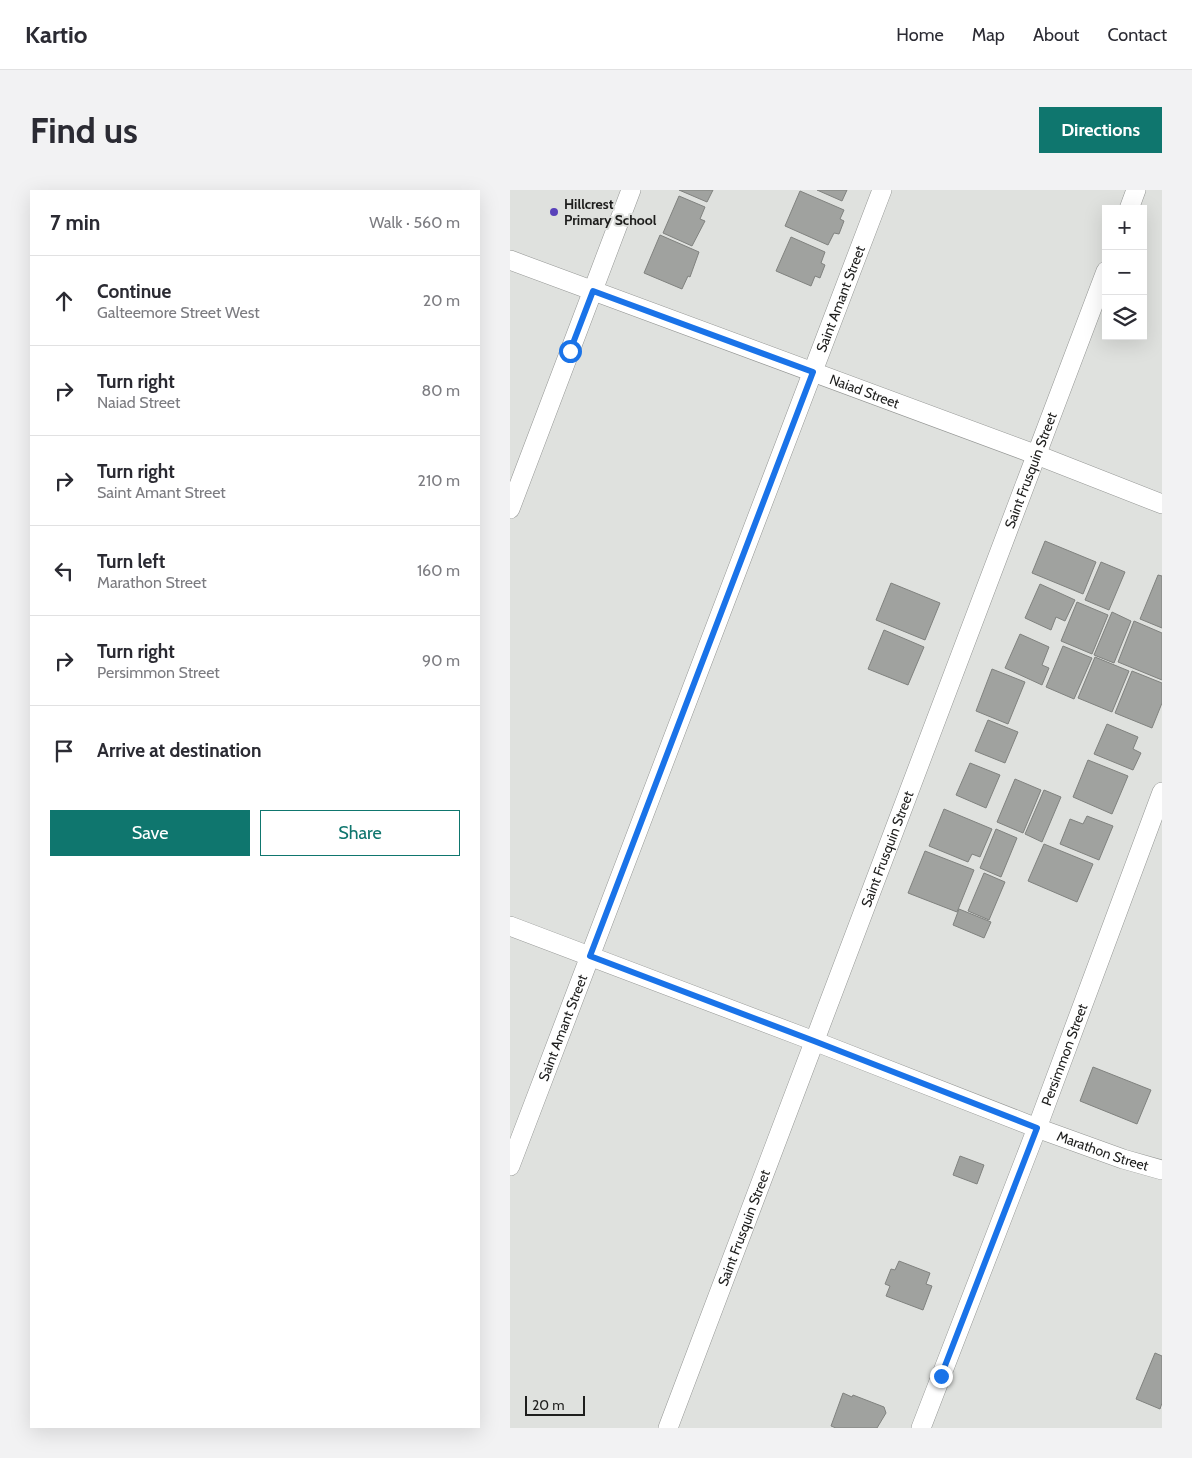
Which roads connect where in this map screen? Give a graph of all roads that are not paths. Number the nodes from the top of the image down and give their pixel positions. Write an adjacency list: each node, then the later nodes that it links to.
1 (631, 190): 7 (street)
2 (882, 190): 8 (street, Saint Amant Street)
3 (1136, 190): 4 (street)
4 (1130, 205)
5 (510, 260): 7 (street, Naiad Street)
6 (1102, 282): 9 (street, Saint Frusquin Street)
7 (593, 291): 8 (street, Naiad Street); 11 (street)
8 (813, 372): 9 (street, Naiad Street); 14 (street, Saint Amant Street)
9 (1037, 454): 10 (street, Naiad Street); 15 (street, Saint Frusquin Street)
10 (1162, 504)
11 (510, 509)
12 (1162, 792): 16 (street, Persimmon Street)
13 (510, 926): 14 (street, Marathon Street)
14 (590, 956): 15 (street, Marathon Street); 17 (street, Saint Amant Street)
15 (814, 1041): 16 (street, Marathon Street); 19 (street, Saint Frusquin Street)
16 (1037, 1128): 18 (street, Marathon Street); 20 (street, Persimmon Street)
17 (510, 1166)
18 (1162, 1170)
19 (668, 1428)
20 (921, 1428)

